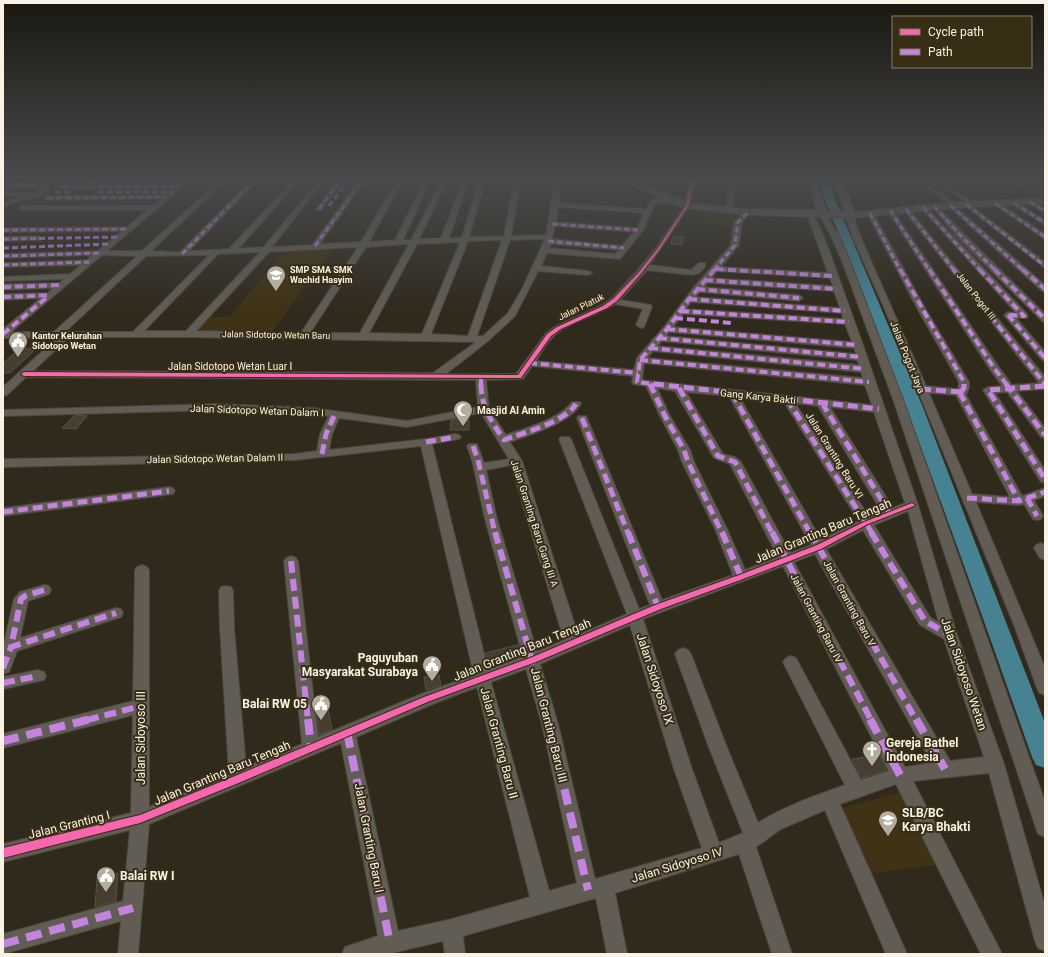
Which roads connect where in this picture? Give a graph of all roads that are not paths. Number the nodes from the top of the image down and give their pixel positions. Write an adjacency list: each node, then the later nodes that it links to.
1 (136, 223): 29 (street)
2 (178, 223): 52 (street)
3 (213, 223): 53 (street)
4 (258, 223): 50 (street)
5 (288, 223): 47 (street)
6 (332, 223): 44 (street)
7 (375, 223): 43 (street)
8 (408, 223): 41 (street)
9 (423, 223): 40 (street)
10 (450, 223): 39 (street)
11 (470, 223): 37 (street)
12 (510, 223): 35 (street)
13 (642, 223): 31 (street)
14 (671, 223): 59 (street, Jalan Platuk)
15 (738, 223): 61 (street)
16 (820, 223): 64 (street, Jalan Sidoyoso Wetan)
17 (826, 223): 176 (street)
18 (852, 223): 112 (street, Jalan Pogot Jaya)
19 (876, 223): 113 (street)
20 (898, 223): 111 (street)
21 (917, 223): 109 (street, Jalan Pogot III)
22 (937, 223): 99 (street)
23 (949, 223): 81 (street)
24 (972, 223): 71 (street)
25 (993, 223): 58 (street)
26 (1017, 223): 32 (street)
27 (1023, 223): 34 (street)
28 (552, 224): 31 (street); 38 (street)
29 (128, 229): 30 (street); 33 (street)
30 (3, 230)
31 (638, 230): 46 (street)
32 (1029, 232)
33 (119, 237): 36 (street); 42 (street)
34 (1045, 237)
35 (507, 238): 37 (street); 38 (street); 94 (street)
36 (3, 239)
37 (465, 239): 39 (street); 92 (street)
38 (548, 239): 46 (street); 48 (street)
39 (444, 240): 40 (street)
40 (413, 242): 41 (street); 91 (street)
41 (398, 243): 43 (street)
42 (109, 244): 45 (street); 51 (street)
43 (362, 245): 44 (street); 90 (street)
44 (315, 246): 47 (street)
45 (3, 248)
46 (624, 248): 48 (street)
47 (266, 250): 50 (street); 89 (street)
48 (544, 250): 60 (street)
49 (216, 252): 50 (street); 53 (street); 88 (street)
50 (231, 252)
51 (99, 253): 52 (street); 54 (street); 55 (street)
52 (144, 254): 53 (street); 87 (street)
53 (182, 254)
54 (3, 256)
55 (89, 262): 56 (street); 63 (street)
56 (3, 265)
57 (702, 265): 59 (street)
58 (1045, 266)
59 (644, 267): 77 (street, Jalan Platuk)
60 (536, 268): 62 (street); 95 (street)
61 (716, 269): 64 (street); 66 (street)
62 (588, 273)
63 (74, 276): 65 (street); 67 (street)
64 (833, 276): 70 (street, Jalan Sidoyoso Wetan)
65 (3, 278)
66 (705, 280): 69 (street); 70 (street)
67 (62, 285): 68 (street); 72 (street)
68 (3, 288)
69 (697, 289): 75 (street); 76 (street)
70 (837, 289): 79 (street, Jalan Sidoyoso Wetan)
71 (1045, 289)
72 (50, 295): 73 (street); 86 (street)
73 (3, 297)
74 (654, 297): 78 (street)
75 (799, 298)
76 (689, 299): 79 (street); 80 (street)
77 (614, 301): 78 (street); 101 (street, Jalan Platuk)
78 (648, 307): 84 (street)
79 (845, 311): 82 (street, Jalan Sidoyoso Wetan)
80 (678, 315): 82 (street); 83 (street); 85 (street)
81 (1045, 319)
82 (849, 322): 96 (street, Jalan Sidoyoso Wetan)
83 (732, 323)
84 (641, 326)
85 (667, 329): 93 (street); 96 (street)
86 (3, 334): 87 (street, Jalan Sidotopo Wetan Baru)
87 (62, 334): 88 (street, Jalan Sidotopo Wetan Baru); 103 (street)
88 (136, 334): 89 (street, Jalan Sidotopo Wetan Baru)
89 (189, 334): 90 (street, Jalan Sidotopo Wetan Baru)
90 (303, 336): 91 (street, Jalan Sidotopo Wetan Baru)
91 (363, 336): 92 (street, Jalan Sidotopo Wetan Baru)
92 (426, 337): 94 (street, Jalan Sidotopo Wetan Baru)
93 (659, 338): 97 (street); 98 (street)
94 (471, 339): 95 (street, Jalan Sidotopo Wetan Baru)
95 (485, 340): 104 (street)
96 (858, 345): 98 (street, Jalan Sidoyoso Wetan)
97 (650, 348): 100 (street); 102 (street)
98 (861, 357): 102 (street, Jalan Sidoyoso Wetan)
99 (1045, 358)
100 (640, 360): 105 (street); 107 (street)
101 (529, 363): 105 (street, Gang Karya Bakti); 106 (street, Jalan Platuk)
102 (865, 368): 107 (street, Jalan Sidoyoso Wetan)
103 (24, 374): 104 (street, Jalan Sidotopo Wetan Luar I); 114 (street)
104 (435, 377): 106 (street, Jalan Platuk)
105 (638, 377): 108 (street, Gang Karya Bakti)
106 (481, 378): 119 (street)
107 (869, 382): 120 (street, Jalan Sidoyoso Wetan)
108 (650, 384): 110 (street, Gang Karya Bakti); 148 (street)
109 (1045, 386): 111 (street)
110 (679, 388): 115 (street, Gang Karya Bakti); 145 (street, Jalan Granting Baru IV)
111 (1009, 388): 124 (street); 134 (street)
112 (921, 389): 113 (street); 137 (street, Jalan Pogot Jaya)
113 (961, 392): 138 (street)
114 (3, 393)
115 (732, 393): 116 (street, Gang Karya Bakti); 144 (street, Jalan Granting Baru V)
116 (787, 399): 117 (street, Gang Karya Bakti); 143 (street, Jalan Granting Baru VI)
117 (822, 403): 120 (street, Gang Karya Bakti); 141 (street)
118 (576, 404): 127 (street)
119 (484, 409): 122 (street, Jalan Sidotopo Wetan Dalam I); 127 (street, Jalan Granting Baru Gang III A)
120 (879, 409): 139 (street, Jalan Sidoyoso Wetan)
121 (3, 413): 122 (street, Jalan Sidotopo Wetan Dalam I)
122 (335, 414): 130 (street)
123 (582, 418): 151 (street)
124 (1045, 435)
125 (455, 437): 128 (street, Jalan Sidotopo Wetan Dalam II)
126 (565, 439): 153 (street, Jalan Sidoyoso IX)
127 (504, 440): 131 (street, Jalan Granting Baru Gang III A)
128 (426, 442): 130 (street, Jalan Sidotopo Wetan Dalam II); 162 (street, Jalan Granting Baru II)
129 (473, 446): 133 (street, Jalan Granting Baru III)
130 (322, 454): 132 (street, Jalan Sidotopo Wetan Dalam II)
131 (516, 461): 133 (street); 155 (street, Jalan Granting Baru Gang III A)
132 (3, 462)
133 (480, 467): 158 (street, Jalan Granting Baru III)
134 (1045, 480)
135 (169, 491): 140 (street)
136 (1045, 492): 138 (street)
137 (967, 498): 138 (street); 164 (street, Jalan Pogot Jaya)
138 (1023, 499): 142 (street)
139 (912, 504): 141 (street, Jalan Granting Baru Tengah); 154 (street, Jalan Sidoyoso Wetan)
140 (3, 512)
141 (890, 514): 143 (street, Jalan Granting Baru Tengah)
142 (1038, 516)
143 (866, 523): 144 (street, Jalan Granting Baru Tengah); 154 (street, Jalan Granting Baru VI)
144 (819, 547): 145 (street, Jalan Granting Baru Tengah); 170 (street, Jalan Granting Baru V)
145 (785, 559): 148 (street, Jalan Granting Baru Tengah); 171 (street, Jalan Granting Baru IV)
146 (291, 561): 168 (street)
147 (142, 570): 165 (street, Jalan Sidoyoso III)
148 (741, 577): 151 (street, Jalan Granting Baru Tengah)
149 (44, 590): 156 (street)
150 (226, 591): 172 (street)
151 (658, 607): 153 (street, Jalan Granting Baru Tengah)
152 (116, 613): 156 (street)
153 (635, 616): 155 (street, Jalan Granting Baru Tengah); 179 (street, Jalan Sidoyoso IX)
154 (950, 635): 169 (street, Jalan Sidoyoso Wetan)
155 (573, 644): 158 (street, Jalan Granting Baru Tengah)
156 (11, 647): 160 (street)
157 (683, 654): 177 (street)
158 (533, 660): 162 (street, Jalan Granting Baru Tengah); 180 (street, Jalan Granting Baru III)
159 (791, 662): 173 (street)
160 (3, 668)
161 (38, 676): 163 (street)
162 (482, 678): 166 (street, Jalan Granting Baru Tengah); 181 (street, Jalan Granting Baru II)
163 (3, 683)
164 (1045, 688)
165 (141, 706): 167 (street); 175 (street, Jalan Sidoyoso III)
166 (347, 732): 168 (street, Jalan Granting Baru Tengah); 185 (street, Jalan Granting Baru I)
167 (3, 740)
168 (310, 747): 172 (street, Jalan Granting Baru Tengah)
169 (995, 764): 170 (street, Jalan Sidoyoso IV); 184 (street, Jalan Sidoyoso Wetan)
170 (945, 770): 171 (street, Jalan Sidoyoso IV)
171 (900, 775): 173 (street, Jalan Sidoyoso IV); 193 (street, Jalan Granting Baru IV)
172 (238, 779): 175 (street, Jalan Granting Baru Tengah)
173 (856, 789): 174 (street, Jalan Sidoyoso IV)
174 (829, 799): 177 (street, Jalan Sidoyoso IV); 192 (street)
175 (140, 818): 178 (street, Jalan Granting I); 182 (street, Jalan Sidoyoso III)
176 (1045, 828)
177 (749, 840): 179 (street, Jalan Sidoyoso IV); 191 (street)
178 (3, 853)
179 (714, 854): 180 (street, Jalan Sidoyoso IV)
180 (596, 888): 181 (street, Jalan Sidoyoso IV); 190 (street, Jalan Granting Baru III)
181 (542, 902): 183 (street, Jalan Sidoyoso IV)
182 (133, 908): 186 (street); 187 (street, Jalan Sidoyoso III)
183 (452, 929): 185 (street, Jalan Sidoyoso IV); 189 (street)
184 (1045, 941)
185 (390, 943): 188 (street, Jalan Sidoyoso IV)
186 (3, 944)
187 (128, 954)
188 (352, 954)
189 (455, 954)
190 (617, 954)
191 (782, 954)
192 (897, 954)
193 (992, 954)

